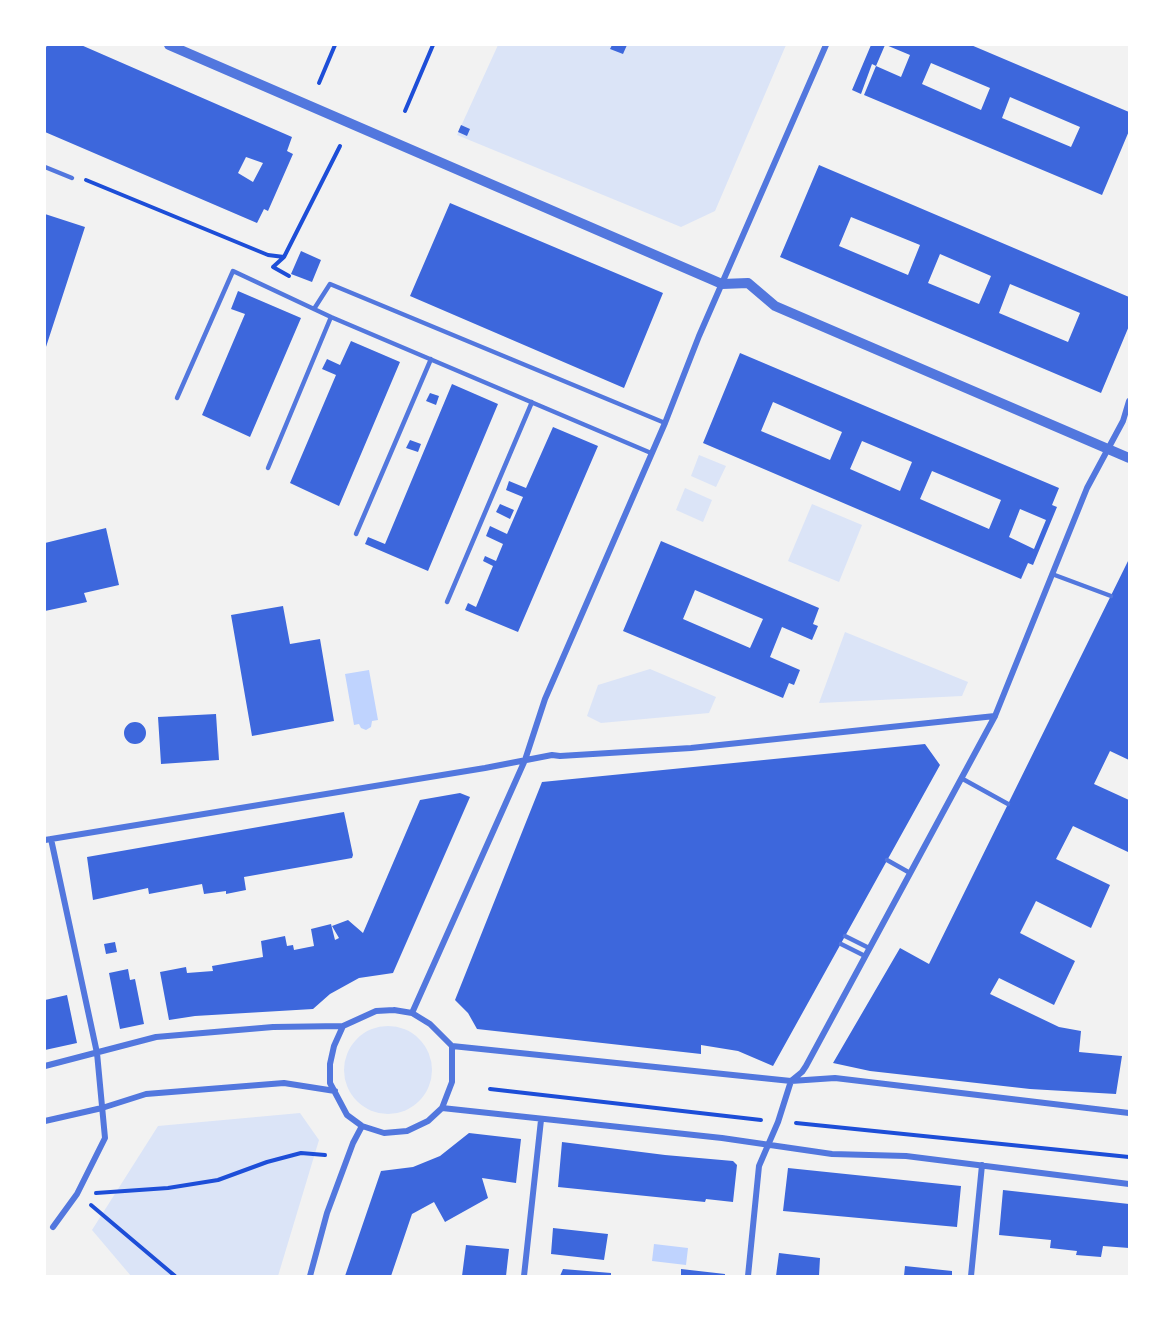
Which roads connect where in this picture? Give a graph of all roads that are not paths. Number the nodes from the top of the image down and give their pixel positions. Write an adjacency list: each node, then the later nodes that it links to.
1 (170, 45): 5 (street)
2 (825, 45): 5 (street)
3 (45, 168): 4 (lane)
4 (72, 178)
5 (722, 284): 12 (street); 13 (street)
6 (314, 309): 7 (lane); 9 (lane); 12 (lane)
7 (332, 317): 8 (lane); 16 (lane)
8 (431, 359): 11 (lane); 17 (lane)
9 (177, 398)
10 (1129, 401): 13 (street)
11 (532, 402): 14 (lane); 20 (lane)
12 (665, 423): 14 (street)
13 (1108, 449): 15 (street); 18 (street)
14 (651, 453): 22 (street)
15 (1129, 458)
16 (268, 468)
17 (356, 534)
18 (1052, 574): 19 (lane); 21 (street)
19 (1111, 596)
20 (447, 602)
21 (995, 716): 22 (street); 23 (street)
22 (525, 760): 25 (street); 32 (street)
23 (961, 778): 24 (lane); 27 (street)
24 (1008, 804)
25 (48, 840): 35 (street)
26 (887, 860): 27 (lane)
27 (910, 873): 30 (street)
28 (845, 936): 30 (lane)
29 (841, 944): 31 (lane)
30 (869, 948): 31 (street)
31 (865, 956): 37 (street)
32 (412, 1013): 33 (street); 34 (street)
33 (344, 1026): 35 (street); 38 (street)
34 (452, 1046): 37 (street); 40 (street)
35 (97, 1053): 36 (street); 39 (street)
36 (45, 1066)
37 (791, 1081): 41 (street); 45 (street)
38 (335, 1091): 39 (street); 44 (street)
39 (102, 1108): 42 (street); 48 (street)
40 (442, 1108): 43 (street); 44 (street)
41 (1129, 1113)
42 (45, 1120)
43 (541, 1120): 45 (street); 50 (street)
44 (362, 1126): 49 (street)
45 (769, 1144): 46 (street); 51 (street)
46 (982, 1165): 47 (street); 52 (street)
47 (1129, 1184)
48 (53, 1227)
49 (310, 1276)
50 (524, 1276)
51 (748, 1276)
52 (971, 1276)

